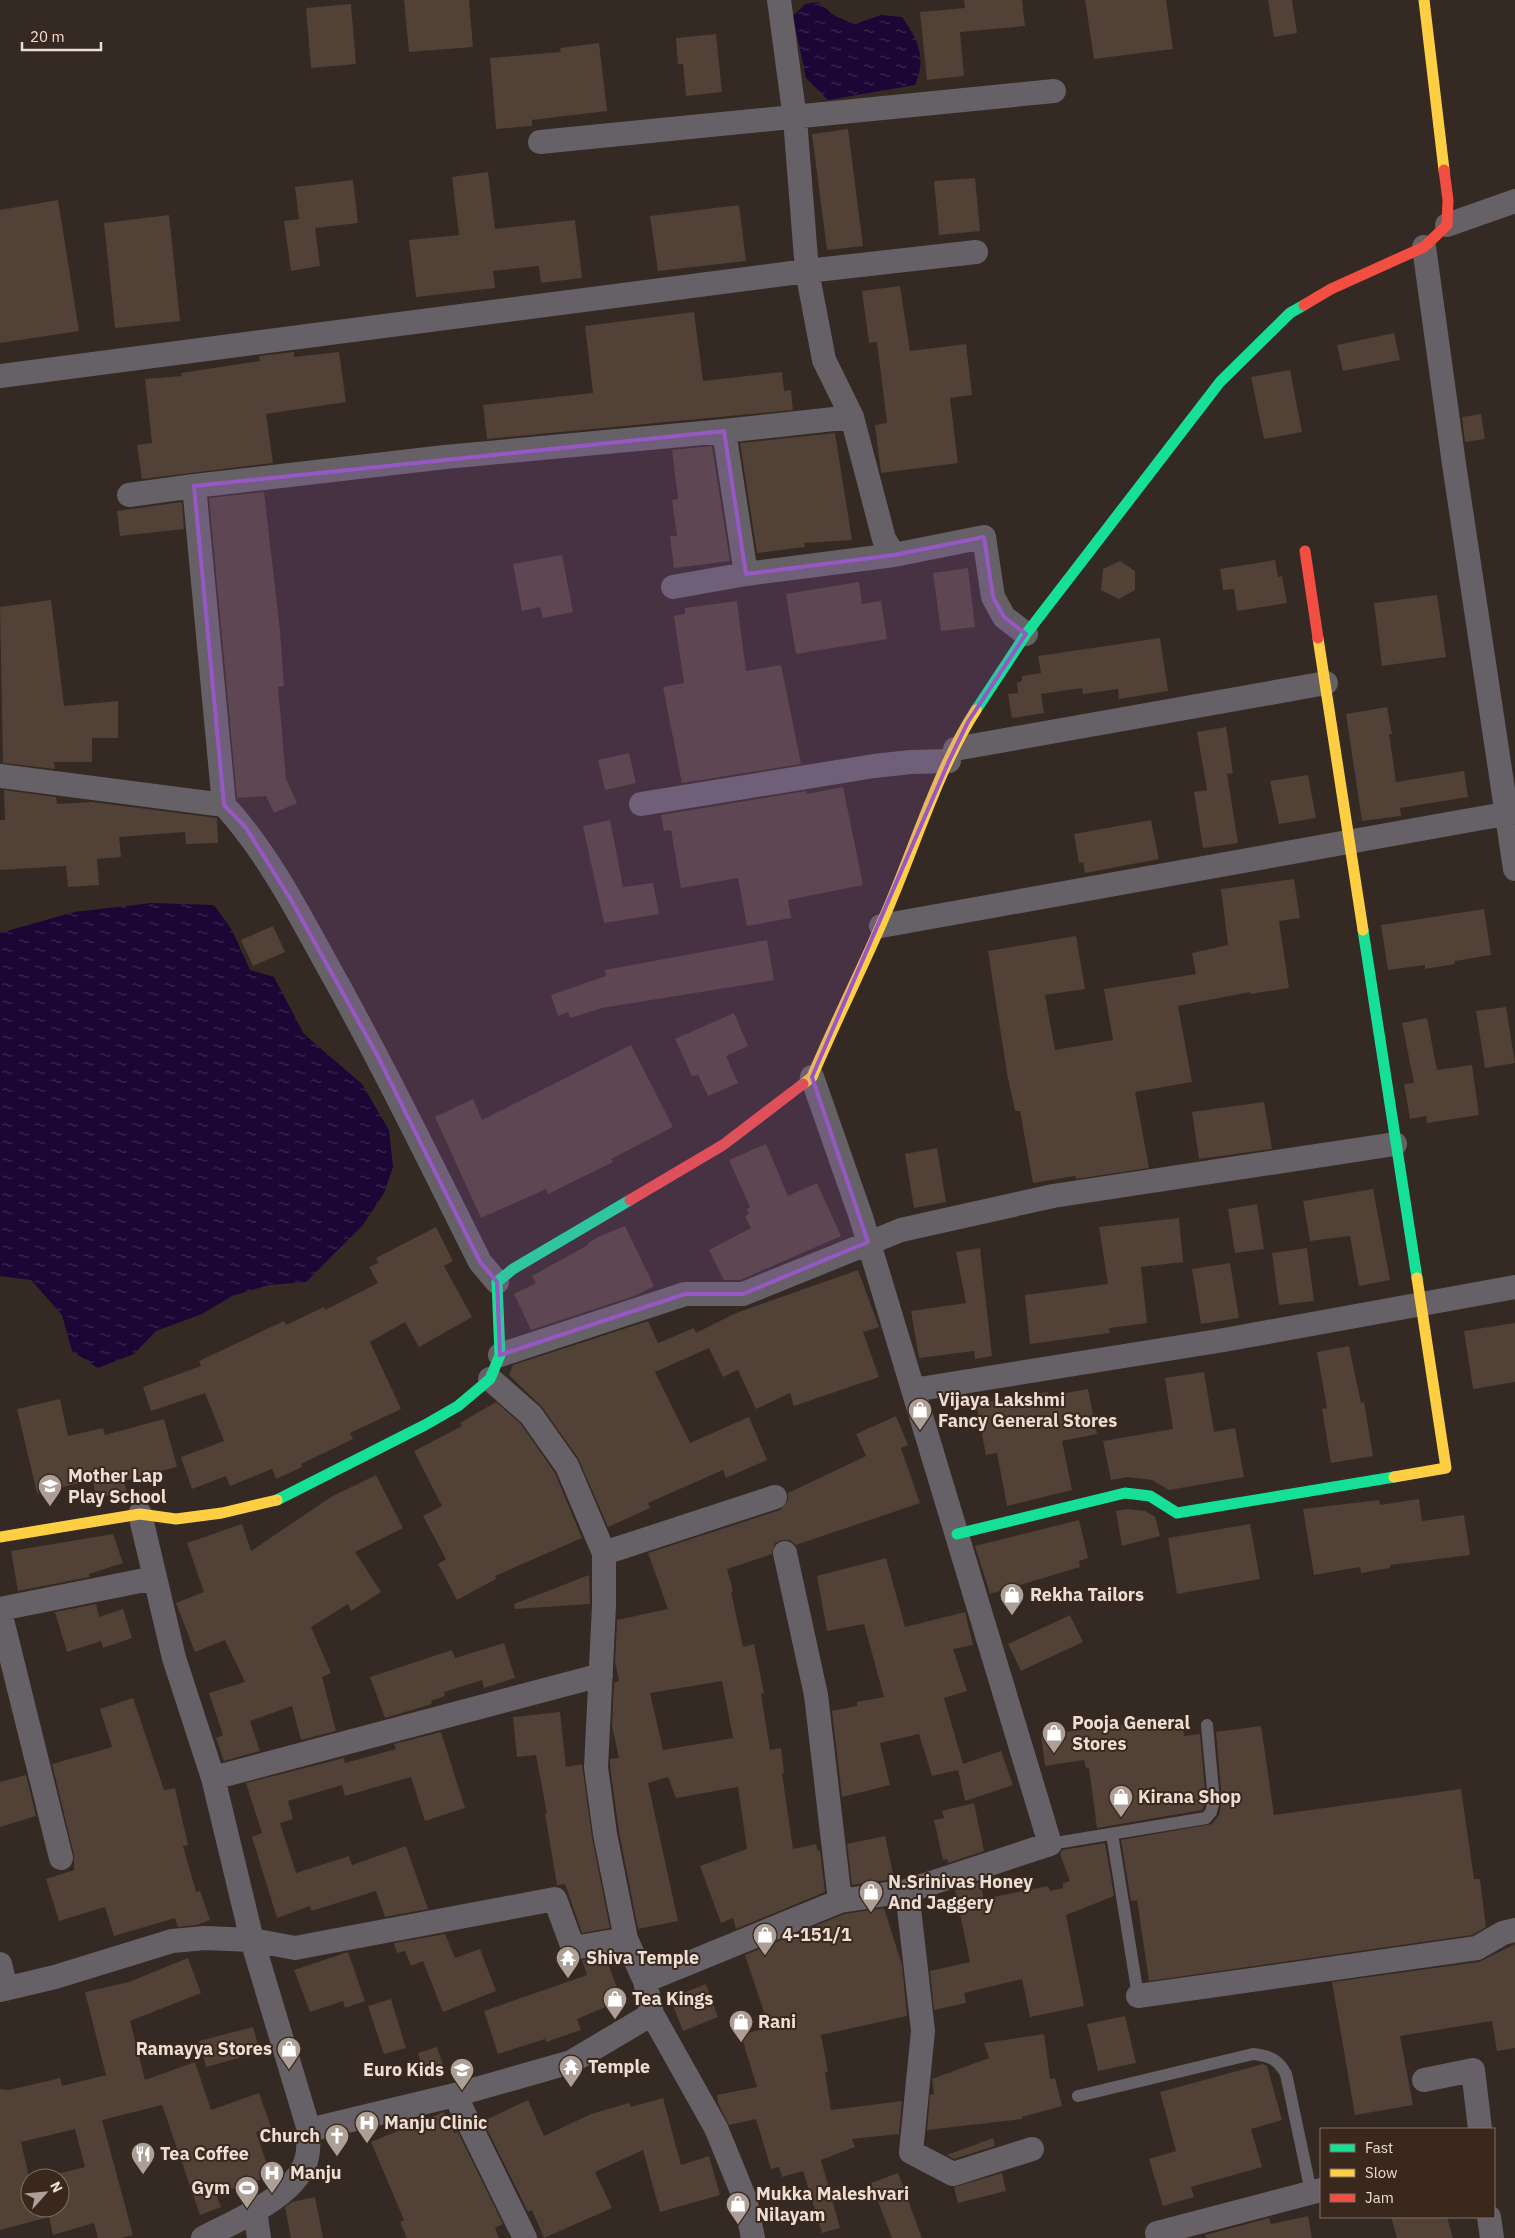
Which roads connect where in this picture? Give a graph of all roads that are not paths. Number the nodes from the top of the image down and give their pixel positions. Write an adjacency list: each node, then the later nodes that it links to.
1 (779, 0): 4 (street)
2 (1424, 0): 7 (street)
3 (1054, 91): 4 (street)
4 (794, 118): 5 (street); 10 (street)
5 (540, 142)
6 (1515, 201): 7 (street)
7 (1447, 225): 8 (street)
8 (1424, 247): 20 (street); 26 (street)
9 (976, 252): 10 (street)
10 (808, 271): 11 (street); 12 (street)
11 (0, 376)
12 (852, 417): 13 (street); 17 (street)
13 (724, 431): 14 (street); 18 (street)
14 (194, 486): 15 (street); 25 (street)
15 (129, 495)
16 (1305, 551): 21 (street)
17 (894, 555): 18 (street); 20 (street)
18 (746, 574): 19 (street)
19 (674, 587)
20 (1026, 634): 22 (street)
21 (1326, 683): 22 (street); 27 (street)
22 (952, 755): 24 (street); 29 (street)
23 (0, 776): 25 (street)
24 (641, 804)
25 (224, 805): 33 (street)
26 (1511, 812): 27 (street); 28 (street)
27 (1351, 843): 29 (street); 31 (street)
28 (1515, 869)
29 (881, 926): 30 (street)
30 (812, 1076): 32 (street); 33 (street)
31 (1395, 1144): 32 (street); 35 (street)
32 (868, 1242): 36 (street); 38 (street)
33 (497, 1282): 36 (street)
34 (1515, 1287): 35 (street)
35 (1420, 1305): 38 (street); 41 (street)
36 (500, 1354): 37 (street)
37 (490, 1380): 40 (street); 43 (street)
38 (913, 1390): 41 (street)
39 (775, 1497): 43 (street)
40 (140, 1514): 42 (street); 45 (street)
41 (957, 1534): 51 (street)
42 (0, 1537)
43 (604, 1553): 47 (street)
44 (785, 1553): 54 (street)
45 (155, 1578): 46 (street); 49 (street)
46 (0, 1611): 52 (street)
47 (601, 1675): 49 (street); 56 (street)
48 (1207, 1725): 50 (lane)
49 (213, 1778): 57 (street)
50 (1112, 1834): 51 (lane); 61 (lane)
51 (1050, 1844): 53 (street)
52 (61, 1858)
53 (907, 1891): 54 (street); 68 (street)
54 (840, 1902): 59 (street)
55 (1515, 1930): 61 (street)
56 (626, 1939): 57 (street); 59 (street)
57 (252, 1940): 60 (street); 67 (street)
58 (0, 1964): 60 (street)
59 (645, 1981): 62 (street)
60 (3, 1989)
61 (1138, 1996)
62 (652, 2014): 64 (street); 76 (street)
63 (1424, 2080): 66 (street)
64 (455, 2095): 67 (street); 75 (street)
65 (1078, 2096): 69 (lane)
66 (1480, 2128)
67 (309, 2130): 70 (street)
68 (1032, 2149)
69 (1316, 2191): 72 (street)
70 (255, 2210): 73 (street); 74 (street)
71 (1490, 2218): 77 (street)
72 (1157, 2233)
73 (203, 2238)
74 (259, 2238)
75 (525, 2238)
76 (753, 2238)
77 (1492, 2238)

